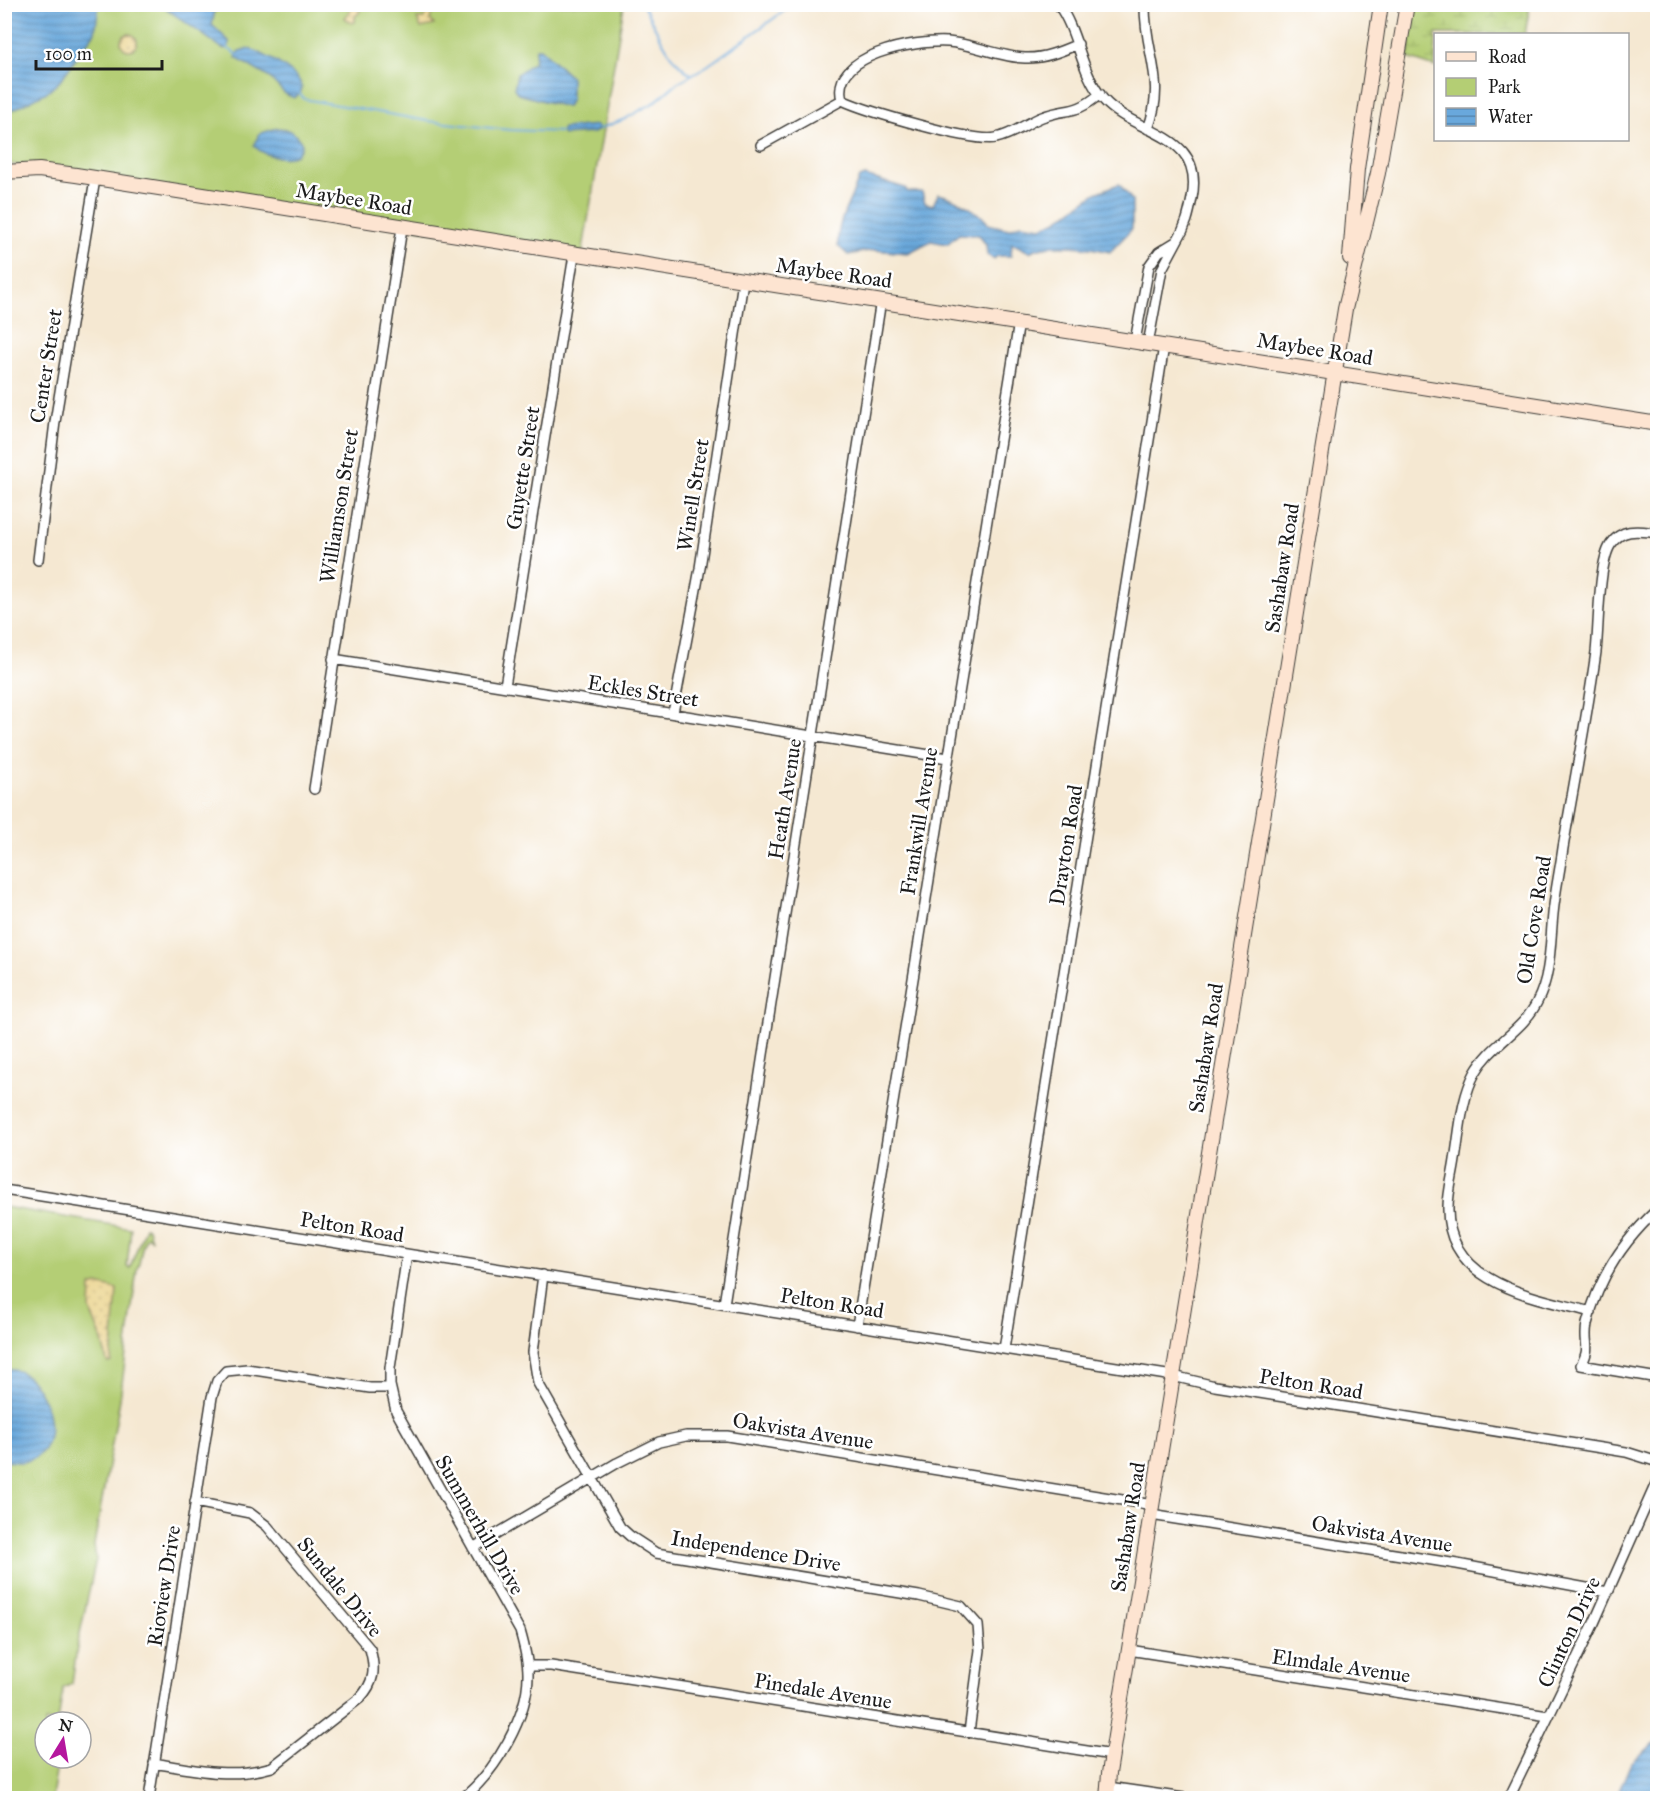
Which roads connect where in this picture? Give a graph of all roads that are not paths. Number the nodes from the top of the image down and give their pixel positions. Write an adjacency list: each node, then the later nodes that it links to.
1 (1058, 4): 5 (street)
2 (1145, 4): 9 (street)
3 (1381, 4): 8 (main road, Sashabaw Road)
4 (1407, 4): 10 (main road, Sashabaw Road)
5 (1078, 44): 6 (street); 7 (street)
6 (1100, 94): 7 (street); 9 (street)
7 (842, 100): 11 (street)
8 (1364, 122): 10 (main road); 21 (main road, Sashabaw Road)
9 (1148, 129): 15 (street)
10 (1384, 137): 21 (main road, Sashabaw Road)
11 (760, 145)
12 (4, 172): 13 (main road, Maybee Road)
13 (95, 178): 14 (main road, Maybee Road); 28 (street, Center Street)
14 (402, 228): 16 (main road, Maybee Road); 29 (street, Williamson Street)
15 (1177, 241): 17 (street); 19 (street)
16 (574, 255): 18 (main road, Maybee Road); 30 (street, Guyette Street)
17 (1146, 278): 19 (street); 23 (street)
18 (743, 281): 20 (main road, Maybee Road); 31 (street, Winell Street)
19 (1159, 281): 23 (street)
20 (881, 300): 22 (main road, Maybee Road); 32 (street, Heath Avenue)
21 (1346, 304): 25 (main road, Sashabaw Road)
22 (1019, 322): 23 (main road, Maybee Road); 33 (street, Frankwill Avenue)
23 (1141, 343): 24 (main road, Maybee Road)
24 (1164, 346): 25 (main road, Maybee Road); 42 (street, Drayton Road)
25 (1335, 373): 26 (main road, Maybee Road); 43 (main road, Sashabaw Road)
26 (1658, 424)
27 (1658, 533): 40 (street, Old Cove Road)
28 (38, 560)
29 (333, 658): 30 (street, Eckles Street); 34 (street, Williamson Street)
30 (505, 686): 31 (street, Eckles Street)
31 (673, 713): 32 (street, Eckles Street)
32 (812, 737): 33 (street, Eckles Street); 39 (street, Heath Avenue)
33 (948, 758): 41 (street, Frankwill Avenue)
34 (314, 789)
35 (4, 1190): 37 (street, Pelton Road)
36 (1658, 1209): 40 (street)
37 (407, 1254): 38 (street, Pelton Road); 45 (street, Summerhill Drive)
38 (543, 1275): 39 (street, Pelton Road); 47 (street, Independence Drive)
39 (724, 1304): 41 (street, Pelton Road)
40 (1591, 1312): 44 (street)
41 (857, 1326): 42 (street, Pelton Road)
42 (1004, 1349): 43 (street, Pelton Road)
43 (1173, 1376): 46 (street, Pelton Road); 50 (main road, Sashabaw Road)
44 (1658, 1378)
45 (390, 1388): 49 (street, Rioview Drive); 51 (street, Summerhill Drive)
46 (1655, 1460)
47 (592, 1479): 50 (street, Oakvista Avenue); 51 (street, Oakvista Avenue); 56 (street, Independence Drive)
48 (1658, 1479): 52 (street, Clinton Drive)
49 (195, 1502): 58 (street, Rioview Drive); 58 (street, Sundale Drive)
50 (1152, 1510): 52 (street, Oakvista Avenue); 53 (main road, Sashabaw Road)
51 (473, 1548): 54 (street, Summerhill Drive)
52 (1608, 1592): 55 (street, Clinton Drive)
53 (1129, 1650): 55 (street, Elmdale Avenue); 57 (main road, Sashabaw Road)
54 (528, 1666): 56 (street, Pinedale Avenue); 61 (street, Summerhill Drive)
55 (1548, 1716): 63 (street, Clinton Drive)
56 (969, 1732): 57 (street, Pinedale Avenue)
57 (1112, 1755): 59 (main road, Sashabaw Road)
58 (154, 1763): 60 (street, Rioview Drive)
59 (1108, 1793): 62 (street)
60 (149, 1798)
61 (463, 1798)
62 (1184, 1798)
63 (1509, 1798)

